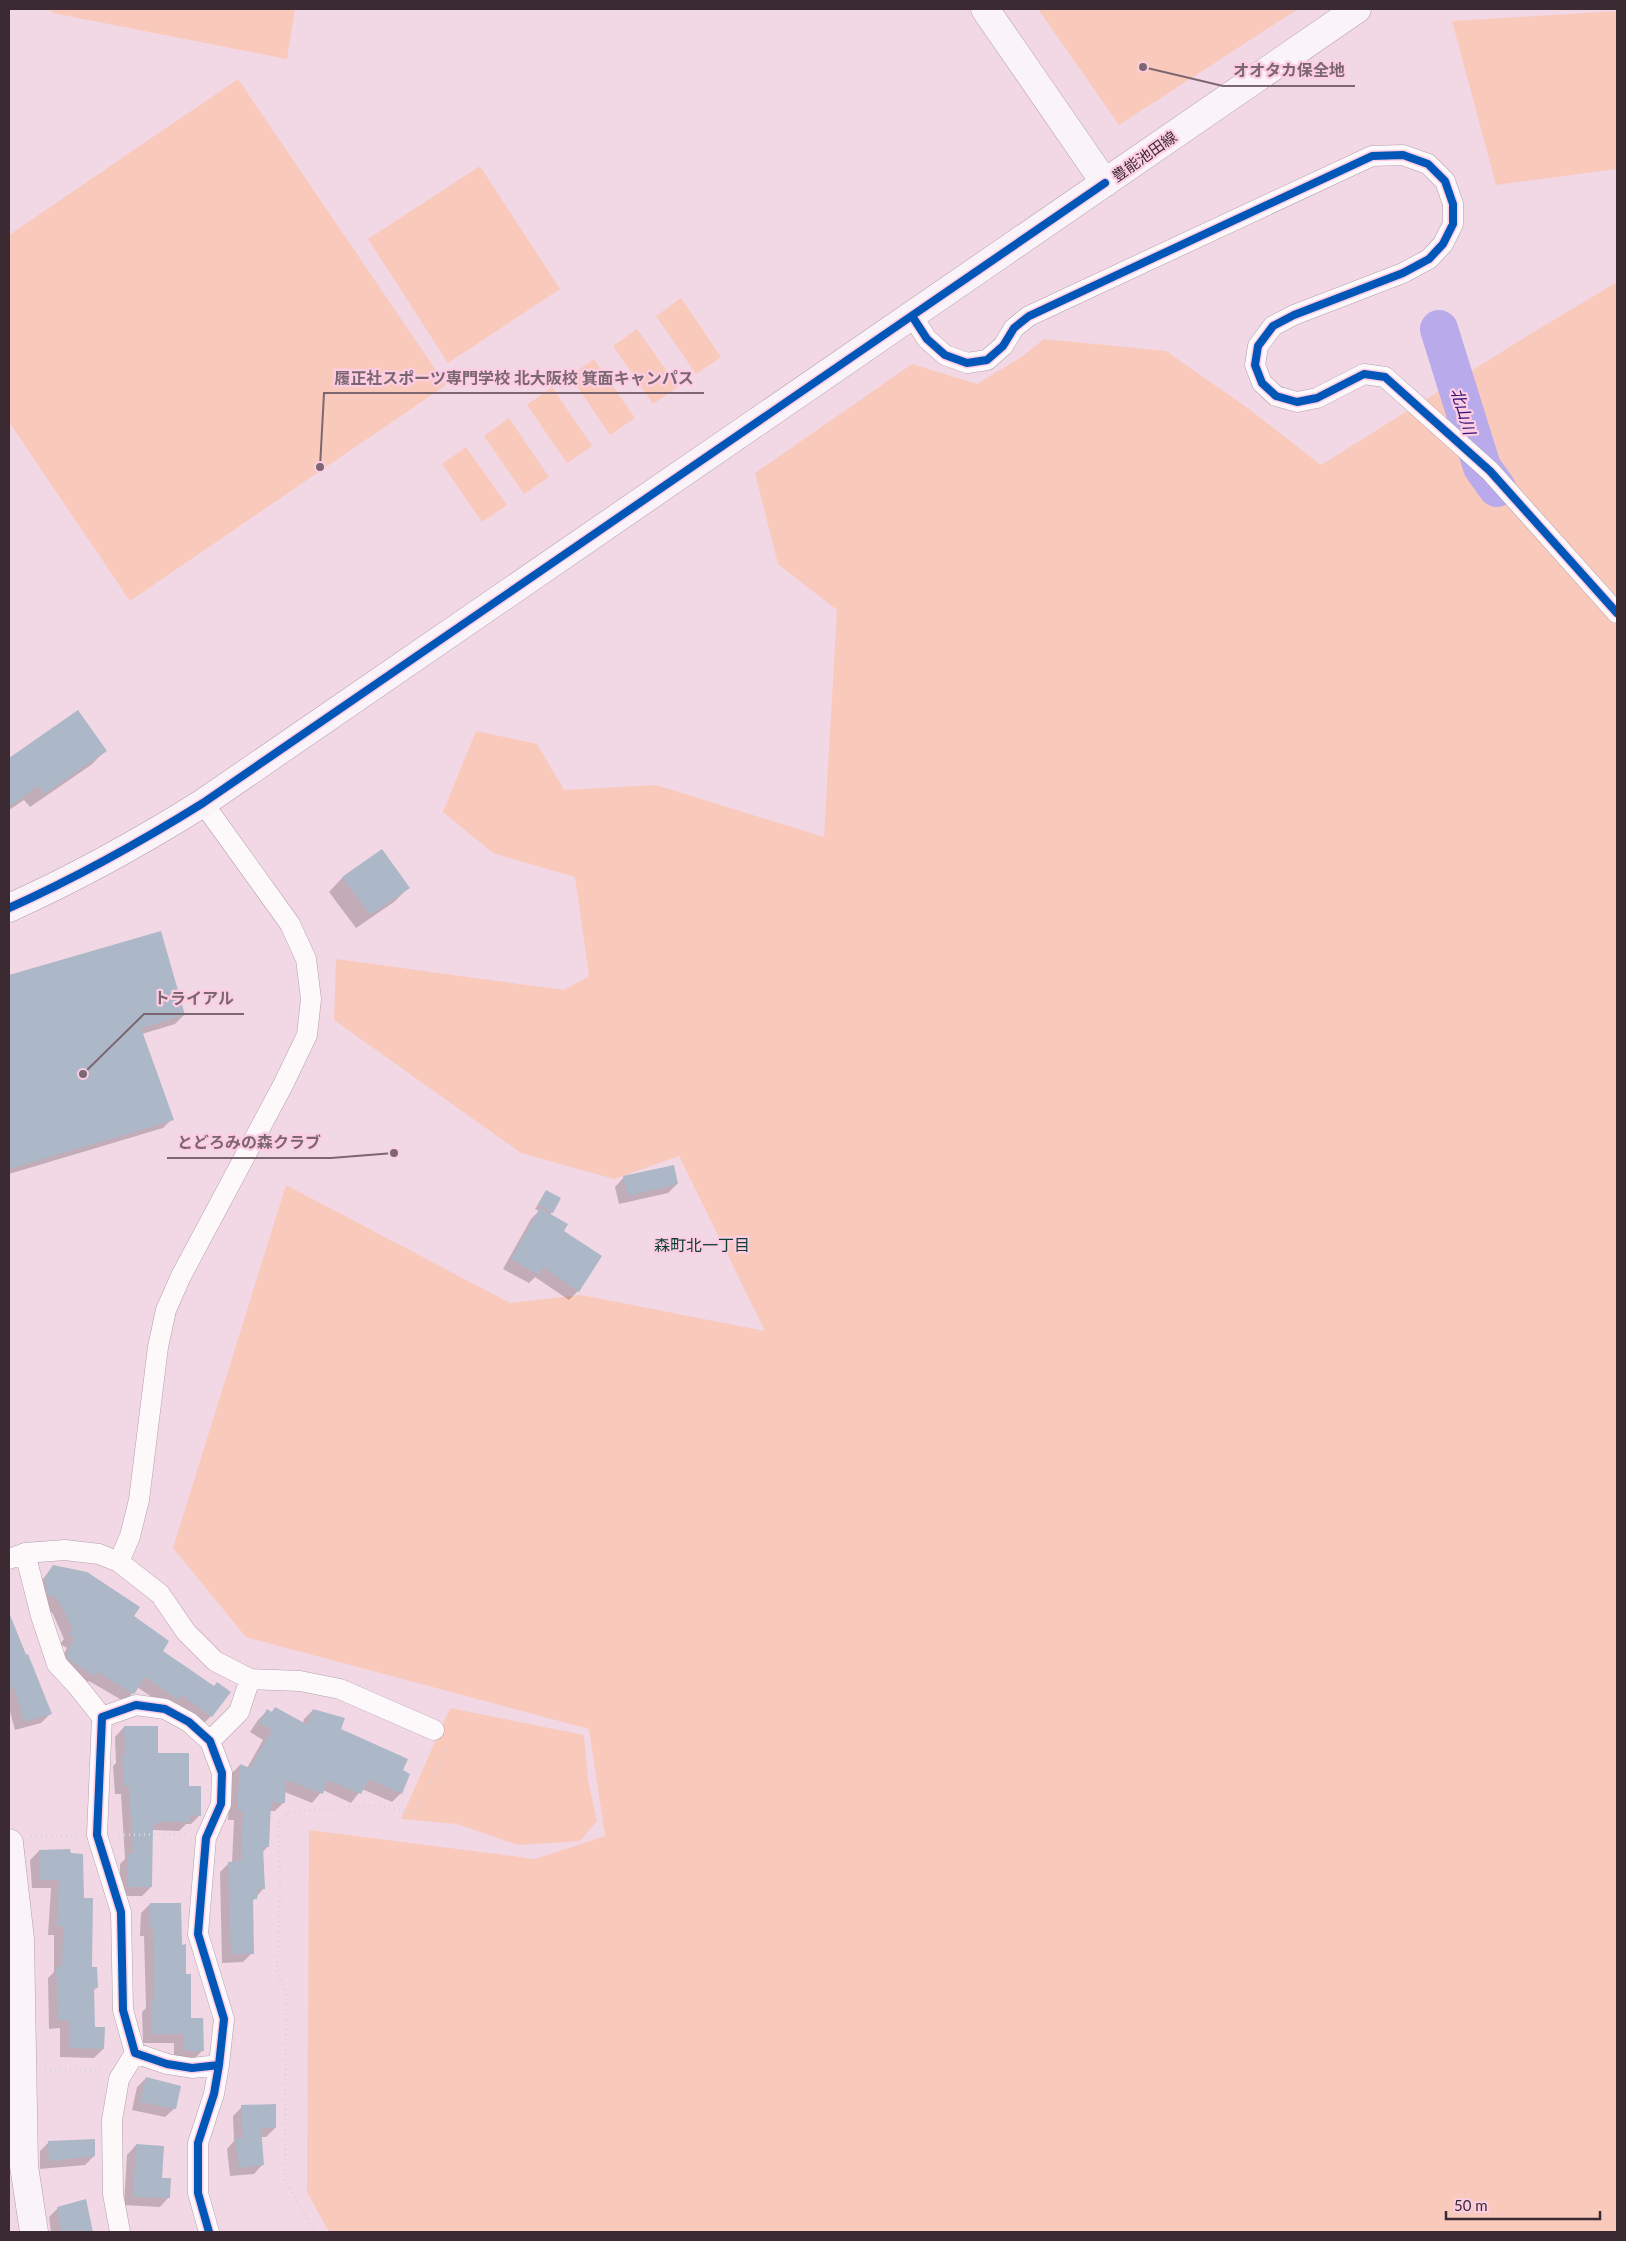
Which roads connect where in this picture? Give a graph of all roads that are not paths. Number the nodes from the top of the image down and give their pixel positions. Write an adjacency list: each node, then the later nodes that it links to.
1 (985, 9): 3 (street, 豊能池田線)
2 (1357, 9): 3 (street, 豊能池田線)
3 (1105, 183): 4 (street)
4 (912, 316): 5 (street); 6 (street)
5 (1617, 613)
6 (203, 803): 7 (street); 9 (street)
7 (9, 908)
8 (17, 1556): 9 (street); 11 (street)
9 (119, 1562): 10 (street)
10 (250, 1679): 12 (street); 13 (street)
11 (102, 1717): 13 (street); 15 (street)
12 (434, 1730)
13 (210, 1741): 16 (street)
14 (9, 1843): 17 (street)
15 (135, 2053): 16 (street); 18 (street)
16 (220, 2065): 19 (street)
17 (34, 2232)
18 (120, 2232)
19 (209, 2232)

